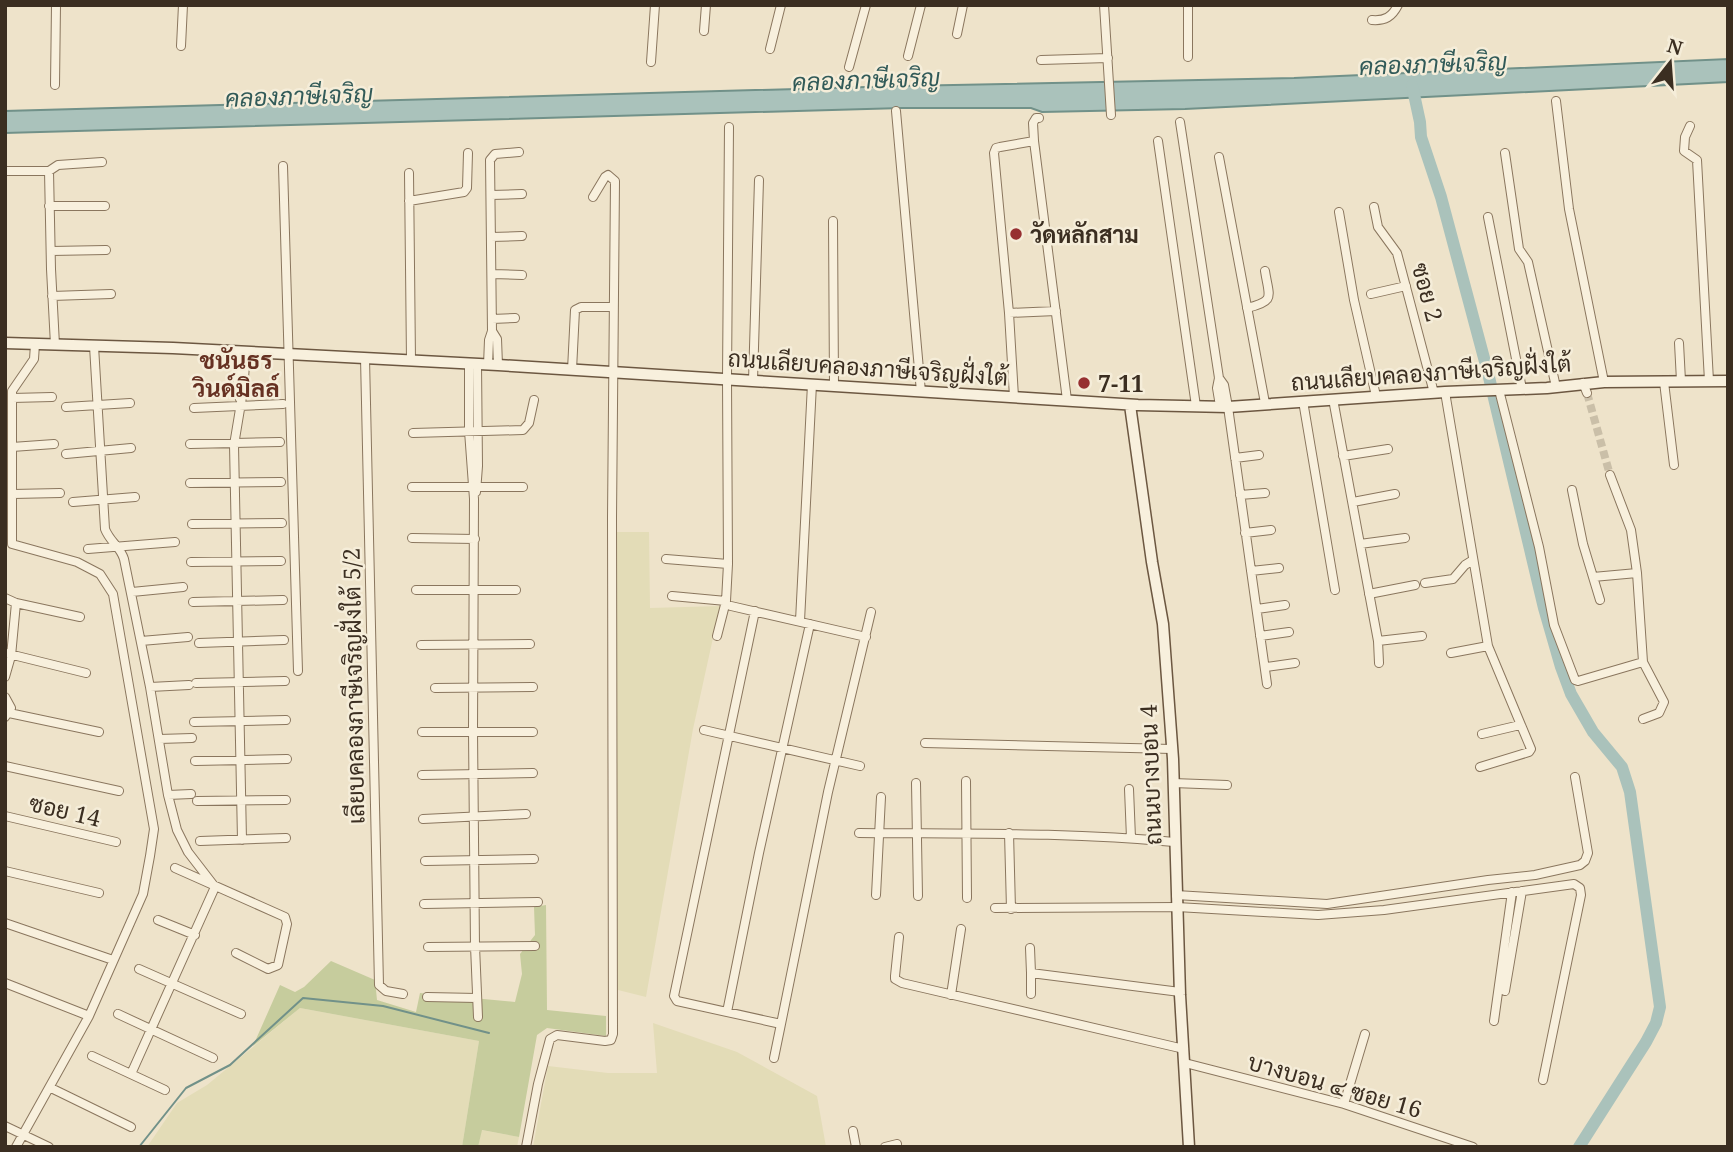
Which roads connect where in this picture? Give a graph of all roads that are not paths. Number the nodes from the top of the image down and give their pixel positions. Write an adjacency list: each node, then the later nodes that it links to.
1 (56, 5): 23 (street)
2 (183, 5): 15 (street)
3 (655, 5): 21 (street)
4 (706, 5): 13 (street)
5 (781, 5): 16 (street)
6 (866, 5): 22 (street)
7 (921, 5): 17 (street)
8 (1104, 5): 19 (street)
9 (1188, 5): 18 (street)
10 (1398, 5): 12 (street)
11 (962, 6): 14 (street)
12 (1372, 20)
13 (704, 31)
14 (957, 34)
15 (181, 46)
16 (770, 49)
17 (908, 56)
18 (1188, 57)
19 (1108, 58): 20 (street); 26 (street)
20 (1041, 60)
21 (651, 62)
22 (849, 67)
23 (55, 85)
24 (1556, 101): 87 (street)
25 (896, 111): 94 (street)
26 (1111, 113)
27 (1040, 118): 31 (street)
28 (1180, 122): 111 (street)
29 (1690, 126): 85 (street)
30 (729, 127): 82 (street)
31 (1034, 141): 66 (street); 67 (street)
32 (1158, 141): 110 (street)
33 (519, 152): 44 (street)
34 (468, 153): 46 (street)
35 (1505, 153): 91 (street)
36 (1219, 157): 65 (street)
37 (102, 162): 40 (street)
38 (283, 166): 76 (street)
39 (5, 172): 40 (street)
40 (49, 172): 47 (street)
41 (409, 173): 46 (street)
42 (760, 180): 83 (street)
43 (522, 194): 44 (street)
44 (491, 195): 54 (street)
45 (593, 197): 64 (street)
46 (409, 201): 78 (street)
47 (49, 206): 48 (street); 56 (street)
48 (105, 206)
49 (1374, 207): 60 (street, ซอย 2)
50 (1339, 212): 96 (street)
51 (1488, 217): 92 (street)
52 (833, 221): 90 (street)
53 (522, 236): 54 (street)
54 (491, 237): 58 (street)
55 (106, 250): 56 (street)
56 (51, 251): 63 (street)
57 (1265, 271): 65 (street)
58 (492, 274): 59 (street); 69 (street)
59 (522, 275)
60 (1406, 286): 62 (street); 95 (street, ซอย 2)
61 (111, 294): 63 (street)
62 (1371, 294)
63 (52, 296): 73 (street)
64 (613, 307): 80 (street); 81 (street)
65 (1247, 308): 106 (street)
66 (1056, 311): 67 (street); 102 (street)
67 (1009, 313): 98 (street)
68 (515, 318): 69 (street)
69 (492, 319): 79 (street)
70 (5, 343): 72 (street, ถนนเลียบคลองภาษีเจริญฝั่งใต้)
71 (1679, 343): 84 (street)
72 (35, 344): 73 (street, ถนนเลียบคลองภาษีเจริญฝั่งใต้); 99 (street)
73 (55, 345): 74 (street, ถนนเลียบคลองภาษีเจริญฝั่งใต้)
74 (94, 346): 75 (street, ถนนเลียบคลองภาษีเจริญฝั่งใต้); 108 (street)
75 (242, 352): 76 (street, ถนนเลียบคลองภาษีเจริญฝั่งใต้); 104 (street)
76 (289, 354): 77 (street, ถนนเลียบคลองภาษีเจริญฝั่งใต้); 213 (street)
77 (366, 358): 78 (street, ถนนเลียบคลองภาษีเจริญฝั่งใต้); 314 (street, เลียบคลองภาษีเจริญฝั่งใต้ 5/2)
78 (411, 360): 79 (street, ถนนเลียบคลองภาษีเจริญฝั่งใต้)
79 (483, 365): 80 (street, ถนนเลียบคลองภาษีเจริญฝั่งใต้); 114 (street)
80 (572, 370): 81 (street, ถนนเลียบคลองภาษีเจริญฝั่งใต้)
81 (613, 371): 82 (street, ถนนเลียบคลองภาษีเจริญฝั่งใต้); 344 (street)
82 (727, 379): 83 (street, ถนนเลียบคลองภาษีเจริญฝั่งใต้); 163 (street)
83 (753, 381): 89 (street, ถนนเลียบคลองภาษีเจริญฝั่งใต้)
84 (1681, 381): 85 (street, ถนนเลียบคลองภาษีเจริญฝั่งใต้); 88 (street, ถนนเลียบคลองภาษีเจริญฝั่งใต้)
85 (1709, 381): 86 (street, ถนนเลียบคลองภาษีเจริญฝั่งใต้)
86 (1728, 381)
87 (1604, 382): 88 (street, ถนนเลียบคลองภาษีเจริญฝั่งใต้); 91 (street, ถนนเลียบคลองภาษีเจริญฝั่งใต้)
88 (1664, 382): 128 (street)
89 (812, 384): 90 (street, ถนนเลียบคลองภาษีเจริญฝั่งใต้); 190 (street)
90 (834, 386): 94 (street, ถนนเลียบคลองภาษีเจริญฝั่งใต้)
91 (1556, 387): 92 (street, ถนนเลียบคลองภาษีเจริญฝั่งใต้)
92 (1522, 389): 93 (street, ถนนเลียบคลองภาษีเจริญฝั่งใต้)
93 (1495, 390): 95 (street, ถนนเลียบคลองภาษีเจริญฝั่งใต้); 209 (street)
94 (921, 393): 98 (street, ถนนเลียบคลองภาษีเจริญฝั่งใต้)
95 (1440, 393): 96 (street, ถนนเลียบคลองภาษีเจริญฝั่งใต้); 159 (street, ซอย 2)
96 (1376, 396): 100 (street, ถนนเลียบคลองภาษีเจริญฝั่งใต้)
97 (52, 397): 99 (street)
98 (1014, 397): 102 (street, ถนนเลียบคลองภาษีเจริญฝั่งใต้)
99 (12, 398): 120 (street)
100 (1333, 399): 103 (street, ถนนเลียบคลองภาษีเจริญฝั่งใต้); 126 (street)
101 (534, 400): 114 (street)
102 (1067, 400): 109 (street, ถนนเลียบคลองภาษีเจริญฝั่งใต้)
103 (1303, 401): 106 (street, ถนนเลียบคลองภาษีเจริญฝั่งใต้); 174 (street)
104 (240, 402): 107 (street); 113 (street); 119 (street)
105 (130, 403): 108 (street)
106 (1265, 403): 111 (street, ถนนเลียบคลองภาษีเจริญฝั่งใต้)
107 (283, 404)
108 (97, 405): 112 (street); 123 (street)
109 (1130, 405): 110 (street, ถนนเลียบคลองภาษีเจริญฝั่งใต้); 240 (street, ถนนบางบอน 4)
110 (1196, 406): 111 (street, ถนนเลียบคลองภาษีเจริญฝั่งใต้)
111 (1224, 406): 127 (street)
112 (66, 407)
113 (194, 408)
114 (473, 431): 115 (street); 133 (street)
115 (413, 433)
116 (280, 442): 119 (street)
117 (54, 444): 120 (street)
118 (190, 444): 119 (street)
119 (234, 444): 132 (street)
120 (12, 447): 139 (street)
121 (131, 448): 123 (street)
122 (1388, 449): 126 (street)
123 (99, 450): 124 (street); 143 (street)
124 (66, 454)
125 (1258, 455): 127 (street)
126 (1343, 456): 145 (street)
127 (1234, 458): 141 (street)
128 (1674, 466)
129 (1610, 475): 166 (street)
130 (281, 482): 132 (street)
131 (190, 483): 132 (street)
132 (234, 483): 148 (street)
133 (474, 486): 134 (street); 135 (street); 153 (street)
134 (412, 487)
135 (523, 487)
136 (1572, 490): 167 (street)
137 (60, 493): 139 (street)
138 (1265, 493): 141 (street)
139 (13, 494): 306 (street)
140 (1395, 494): 145 (street)
141 (1240, 495): 150 (street)
142 (135, 497): 143 (street)
143 (103, 500): 144 (street); 156 (street)
144 (73, 502)
145 (1353, 502): 155 (street)
146 (282, 523): 148 (street)
147 (192, 524): 148 (street)
148 (235, 524): 160 (street)
149 (1271, 530): 150 (street)
150 (1245, 533): 165 (street)
151 (412, 538): 153 (street)
152 (1405, 538): 155 (street)
153 (475, 539): 172 (street)
154 (175, 542): 156 (street)
155 (1360, 544): 176 (street)
156 (120, 547): 157 (street); 175 (street)
157 (88, 549)
158 (666, 559): 163 (street)
159 (1473, 560): 168 (street); 206 (street, ซอย 2)
160 (236, 561): 161 (street); 162 (street); 182 (street)
161 (281, 561)
162 (191, 562)
163 (728, 564): 184 (street)
164 (1279, 568): 165 (street)
165 (1251, 571): 186 (street)
166 (1637, 573): 167 (street); 209 (street)
167 (1593, 577): 180 (street)
168 (1425, 583)
169 (1415, 585): 176 (street)
170 (183, 587): 175 (street)
171 (416, 590): 172 (street)
172 (475, 590): 173 (street); 203 (street)
173 (516, 590)
174 (1335, 590)
175 (132, 592): 199 (street)
176 (1369, 594): 200 (street)
177 (672, 596): 184 (street)
178 (5, 598): 183 (street)
179 (283, 600): 182 (street)
180 (1600, 600)
181 (193, 601): 182 (street)
182 (237, 602): 201 (street)
183 (16, 603): 189 (street); 208 (street)
184 (729, 604): 187 (street); 193 (street)
185 (1285, 605): 186 (street)
186 (1256, 609): 194 (street)
187 (755, 611): 190 (street); 236 (street)
188 (871, 612): 197 (street)
189 (80, 617)
190 (800, 621): 191 (street)
191 (810, 624): 197 (street); 241 (street)
192 (1289, 632): 194 (street)
193 (717, 636)
194 (1260, 636): 212 (street)
195 (1422, 636): 200 (street)
196 (188, 637): 199 (street)
197 (866, 637): 243 (street)
198 (284, 640): 201 (street)
199 (141, 641): 219 (street)
200 (1378, 641): 211 (street)
201 (238, 642): 202 (street); 216 (street)
202 (198, 643)
203 (474, 644): 204 (street); 205 (street); 220 (street)
204 (530, 644)
205 (421, 645)
206 (1488, 646): 207 (street); 229 (street, ซอย 2)
207 (1451, 653)
208 (8, 654): 214 (street); 215 (street)
209 (1643, 662): 225 (street)
210 (1295, 663): 212 (street)
211 (1379, 663)
212 (1265, 667): 218 (street)
213 (298, 671)
214 (86, 673)
215 (5, 677)
216 (239, 681): 217 (street); 219 (street); 227 (street)
217 (285, 681)
218 (1267, 684)
219 (150, 687): 238 (street)
220 (474, 687): 221 (street); 222 (street); 231 (street)
221 (533, 687)
222 (435, 688)
223 (5, 697): 224 (street)
224 (7, 715): 232 (street)
225 (1643, 719)
226 (286, 720): 227 (street)
227 (240, 721): 228 (street); 245 (street)
228 (194, 722)
229 (1520, 725): 235 (street); 248 (street, ซอย 2)
230 (704, 730): 236 (street)
231 (473, 731): 233 (street); 234 (street); 251 (street)
232 (99, 732)
233 (422, 732)
234 (533, 732)
235 (1482, 734)
236 (728, 735): 241 (street); 318 (street)
237 (192, 738): 238 (street)
238 (159, 739): 259 (street)
239 (925, 743): 240 (street)
240 (1172, 749): 255 (street, ถนนบางบอน 4)
241 (783, 750): 243 (street); 318 (street)
242 (287, 759): 245 (street)
243 (836, 760): 246 (street); 324 (street)
244 (195, 761): 245 (street)
245 (240, 761): 261 (street)
246 (860, 765)
247 (5, 766): 258 (street)
248 (1480, 767)
249 (533, 773): 251 (street)
250 (422, 775): 251 (street)
251 (474, 775): 265 (street)
252 (1575, 777): 287 (street)
253 (966, 781): 270 (street)
254 (916, 783): 269 (street)
255 (1173, 783): 256 (street); 277 (street, ถนนบางบอน 4)
256 (1227, 786)
257 (1129, 789): 273 (street)
258 (119, 791)
259 (168, 794): 261 (street); 283 (street)
260 (881, 797): 268 (street)
261 (241, 800): 262 (street); 274 (street)
262 (286, 800)
263 (526, 814): 265 (street)
264 (5, 816): 276 (street, ซอย 14)
265 (475, 817): 266 (street); 279 (street)
266 (423, 819)
267 (859, 833): 268 (street)
268 (880, 833): 269 (street); 286 (street)
269 (917, 833): 270 (street); 288 (street)
270 (966, 833): 271 (street); 289 (street)
271 (1009, 834): 273 (street); 295 (street)
272 (286, 838): 274 (street)
273 (1131, 838): 277 (street)
274 (242, 840): 275 (street)
275 (200, 841)
276 (116, 842)
277 (1174, 842): 287 (street, ถนนบางบอน 4)
278 (534, 859): 279 (street)
279 (474, 860): 280 (street); 291 (street)
280 (425, 861)
281 (175, 868): 283 (street)
282 (5, 871): 285 (street)
283 (215, 887): 299 (street); 305 (street)
284 (1517, 892): 293 (street); 311 (street); 323 (street); 333 (street)
285 (99, 893)
286 (876, 895)
287 (1176, 895): 293 (street, ถนนบางบอน 4)
288 (918, 896)
289 (967, 898)
290 (538, 902): 291 (street)
291 (474, 903): 292 (street); 301 (street)
292 (424, 904)
293 (1177, 907): 295 (street); 312 (street, ถนนบางบอน 4)
294 (995, 908): 295 (street)
295 (1011, 909)
296 (158, 920): 299 (street)
297 (5, 923): 306 (street)
298 (961, 929): 315 (street)
299 (195, 935): 310 (street)
300 (899, 937): 315 (street)
301 (475, 946): 302 (street); 303 (street); 317 (street)
302 (534, 946)
303 (428, 947)
304 (1030, 948): 308 (street)
305 (236, 953)
306 (113, 960): 321 (street)
307 (139, 968): 310 (street)
308 (1031, 973): 312 (street); 313 (street)
309 (5, 983): 321 (street)
310 (172, 984): 320 (street); 325 (street)
311 (1505, 991)
312 (1180, 992): 327 (street, ถนนบางบอน 4)
313 (1031, 993)
314 (403, 994)
315 (951, 995): 327 (street)
316 (427, 997): 317 (street)
317 (477, 998): 322 (street)
318 (727, 1012): 324 (street)
319 (118, 1014): 325 (street)
320 (241, 1014)
321 (89, 1016): 334 (street)
322 (478, 1017)
323 (1494, 1021)
324 (781, 1024): 330 (street)
325 (151, 1028): 329 (street); 332 (street)
326 (1365, 1034): 336 (street)
327 (1184, 1049): 331 (street, ถนนบางบอน 4)
328 (92, 1056): 332 (street)
329 (213, 1058)
330 (774, 1058)
331 (1185, 1063): 336 (street, บางบอน ๔ ซอย 16); 347 (street, ถนนบางบอน 4)
332 (131, 1074): 335 (street)
333 (1543, 1080)
334 (51, 1088): 338 (street); 340 (street)
335 (165, 1090)
336 (1344, 1104): 348 (street, บางบอน ๔ ซอย 16)
337 (5, 1126): 340 (street)
338 (131, 1127)
339 (853, 1131): 345 (street)
340 (23, 1135): 342 (street); 343 (street)
341 (897, 1144): 346 (street)
342 (16, 1147)
343 (49, 1147)
344 (526, 1147)
345 (856, 1147)
346 (885, 1147)
347 (1189, 1147)
348 (1473, 1147)

